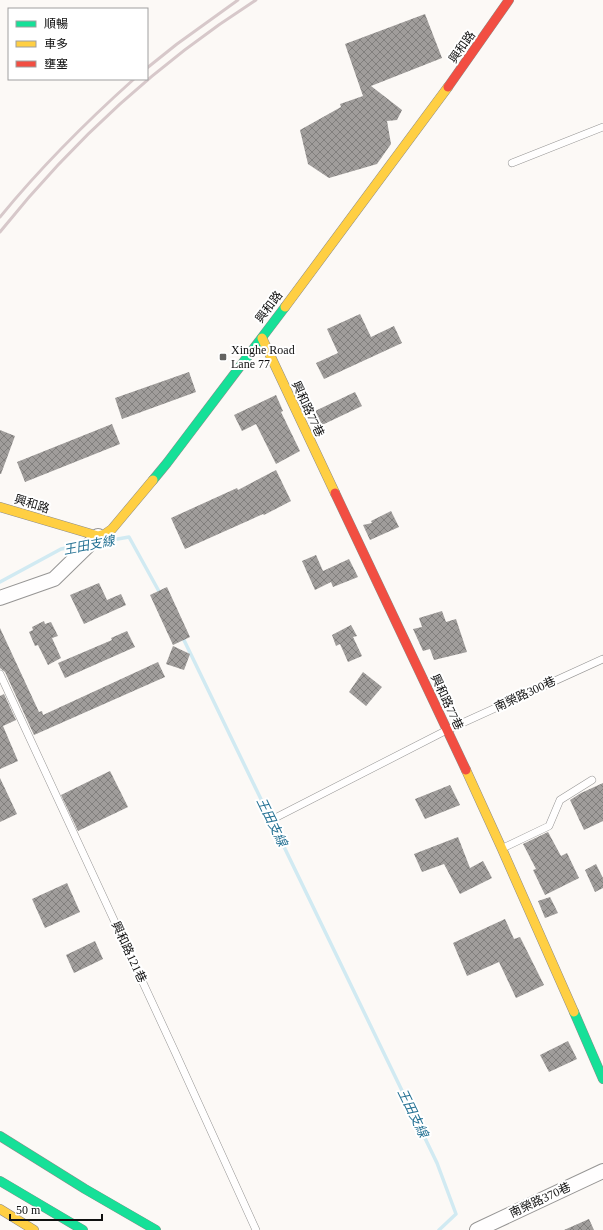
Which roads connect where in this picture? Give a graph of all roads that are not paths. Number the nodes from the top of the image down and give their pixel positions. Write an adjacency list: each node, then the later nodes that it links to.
1 (509, 0): 4 (main road, 興和路)
2 (603, 127): 3 (lane)
3 (512, 164)
4 (262, 338): 6 (main road, 興和路); 10 (main road, 興和路77巷)
5 (0, 507): 6 (main road, 興和路)
6 (97, 536): 7 (street)
7 (0, 598)
8 (603, 659): 10 (lane, 南榮路300巷)
9 (0, 674): 22 (lane, 興和路121巷)
10 (447, 730): 12 (lane, 南榮路300巷); 13 (main road, 興和路77巷)
11 (592, 780): 13 (lane)
12 (275, 818)
13 (502, 849): 14 (main road, 興和路77巷)
14 (603, 1079)
15 (0, 1136): 21 (main road)
16 (603, 1171): 23 (street, 南榮路370巷)
17 (0, 1181): 20 (main road)
18 (0, 1209): 19 (main road)
19 (34, 1230)
20 (84, 1230)
21 (156, 1230)
22 (256, 1230)
23 (476, 1230)

